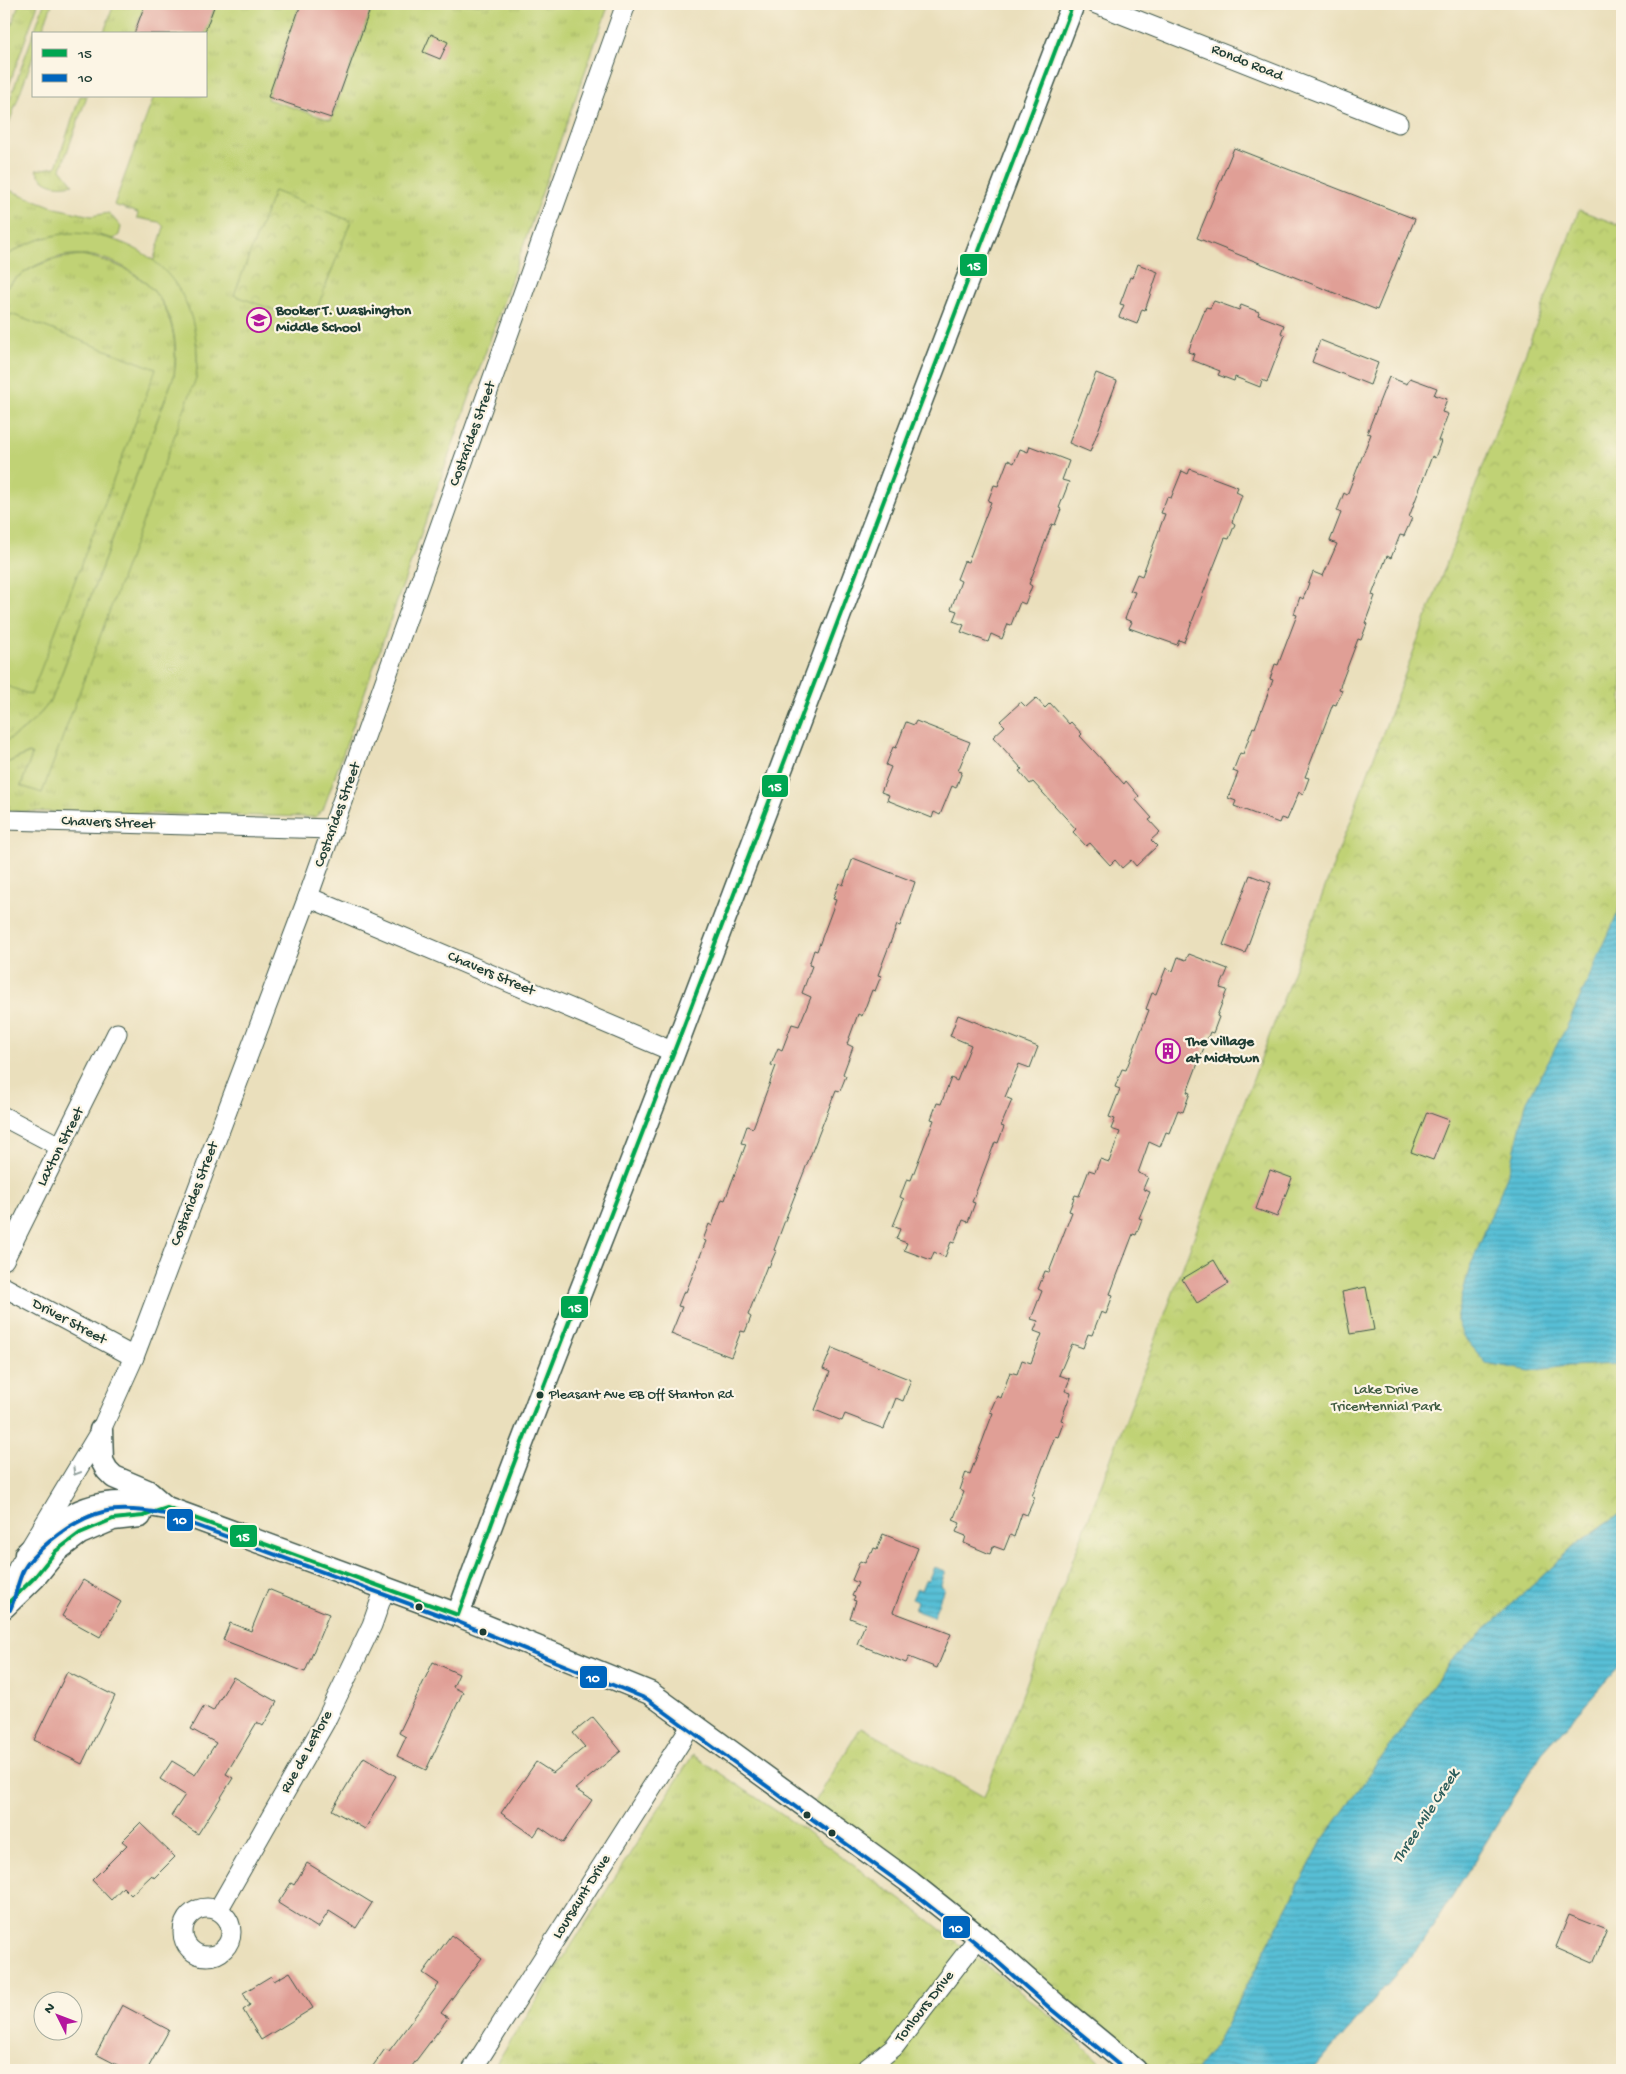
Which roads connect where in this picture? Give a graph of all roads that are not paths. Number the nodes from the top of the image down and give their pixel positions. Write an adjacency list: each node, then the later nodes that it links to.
1 (626, 4): 6 (street, Costarides Street)
2 (1073, 4): 9 (street)
3 (1096, 4): 4 (street, Rondo Road)
4 (1398, 123)
5 (4, 820): 6 (street, Chavers Street)
6 (333, 829): 7 (street, Costarides Street)
7 (308, 897): 9 (street, Chavers Street); 14 (street, Costarides Street)
8 (117, 1033): 11 (street, Laxton Street)
9 (674, 1052): 20 (street)
10 (4, 1117): 11 (street)
11 (61, 1147): 12 (street, Laxton Street)
12 (4, 1260)
13 (4, 1287): 14 (street, Driver Street)
14 (134, 1357): 15 (street, Costarides Street)
15 (101, 1430): 16 (street); 17 (street, Costarides Street, one-way to 17)
16 (168, 1508): 17 (street); 18 (street); 19 (street)
17 (26, 1554): 19 (street, Costarides Street)
18 (385, 1588): 20 (street); 22 (street, Rue de LeFlore)
19 (5, 1603)
20 (458, 1616): 21 (street)
21 (692, 1724): 23 (street); 24 (street, Loursaunt Drive)
22 (218, 1910)
23 (979, 1937): 25 (street, Tonlours Drive); 26 (street)
24 (472, 2070)
25 (865, 2070)
26 (1136, 2070)

